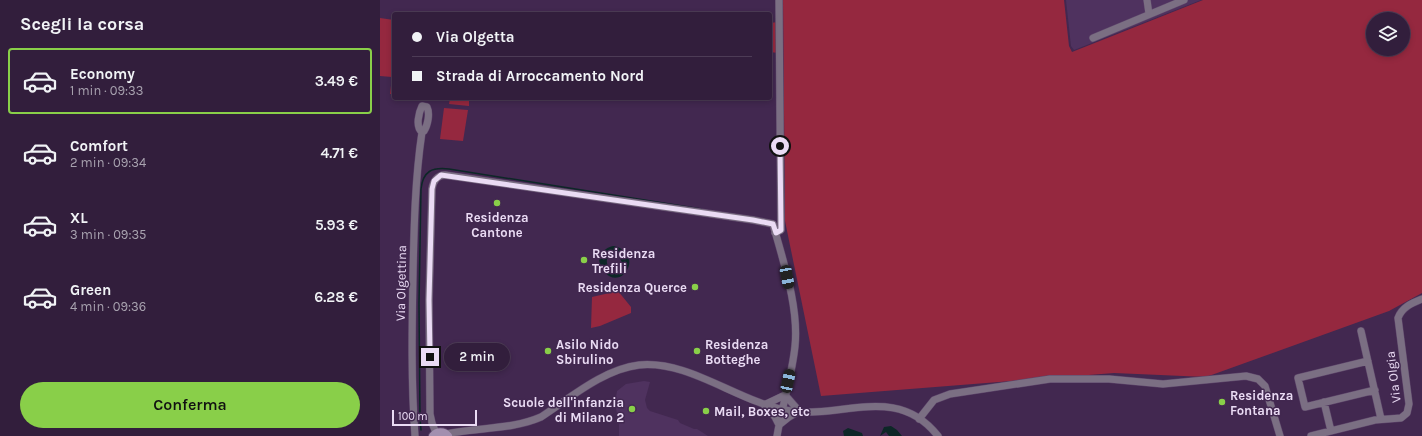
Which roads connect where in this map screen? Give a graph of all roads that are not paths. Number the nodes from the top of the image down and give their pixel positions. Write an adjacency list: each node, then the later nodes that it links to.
1 (779, 0): 7 (street)
2 (1147, 0): 4 (street)
3 (1184, 0): 4 (street)
4 (1149, 14): 5 (street)
5 (1093, 38)
6 (422, 132): 24 (street, Via Olgettina)
7 (776, 233): 12 (street); 22 (street)
8 (1422, 299): 18 (street, Via Olgia)
9 (1361, 331): 10 (street)
10 (1368, 361): 11 (street); 13 (street)
11 (1375, 390): 13 (street); 18 (street)
12 (785, 396): 14 (street); 15 (street); 16 (street)
13 (1324, 402): 21 (street)
14 (764, 405): 15 (street); 19 (street); 20 (street)
15 (782, 409): 16 (street); 19 (street)
16 (799, 412): 17 (street); 19 (street)
17 (919, 419): 27 (street); 28 (street)
18 (1381, 419): 21 (street, Via Olgia)
19 (779, 425): 26 (street)
20 (464, 431): 23 (street); 25 (street)
21 (1331, 431): 29 (street, Via Olgia)
22 (435, 435): 23 (street)
23 (447, 435)
24 (415, 436)
25 (456, 436)
26 (777, 436)
27 (938, 436)
28 (1280, 436)
29 (1311, 436)

